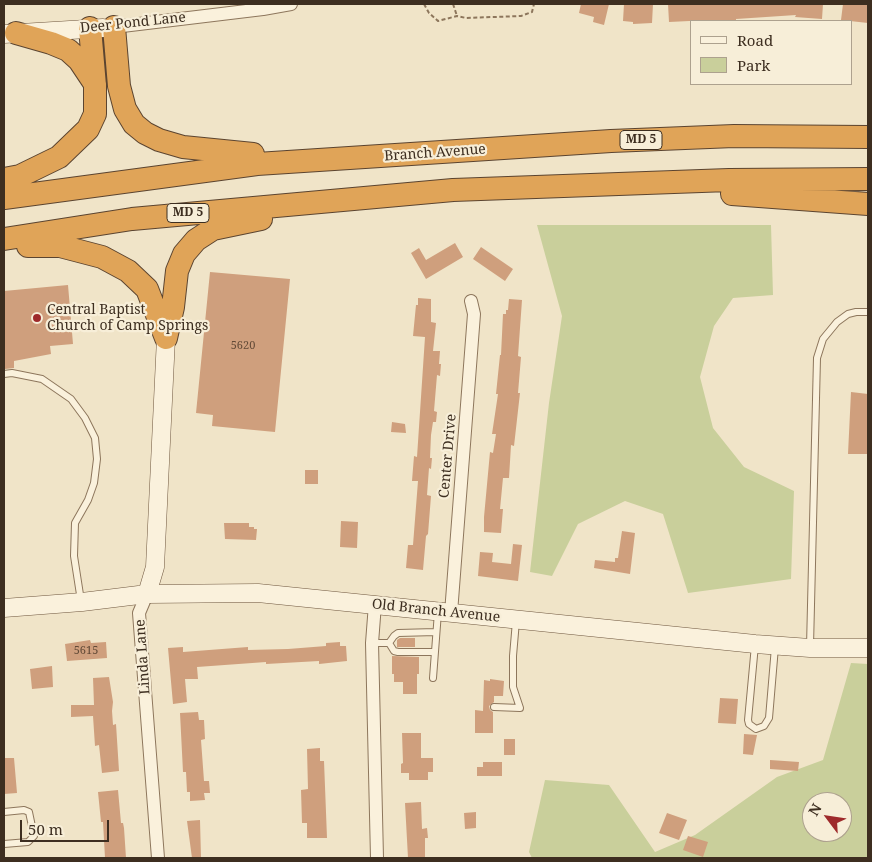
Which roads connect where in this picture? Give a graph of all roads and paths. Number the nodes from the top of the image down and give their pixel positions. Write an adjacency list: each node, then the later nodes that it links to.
1 (291, 4): 6 (street, Deer Pond Lane)
2 (424, 4): 5 (path)
3 (453, 4): 5 (path)
4 (534, 4): 5 (path)
5 (457, 16)
6 (114, 27): 7 (street, Deer Pond Lane); 11 (highway)
7 (90, 28): 8 (street, Deer Pond Lane); 9 (highway)
8 (10, 34): 9 (highway)
9 (96, 86): 12 (highway)
10 (868, 137): 11 (highway, Branch Avenue / MD 5)
11 (359, 158): 16 (highway, Branch Avenue / MD 5)
12 (4, 179)
13 (868, 179): 14 (highway, MD 5)
14 (561, 185): 15 (highway, MD 5); 17 (highway)
15 (373, 197): 18 (highway, MD 5); 22 (highway)
16 (4, 198)
17 (868, 204)
18 (4, 239)
19 (4, 248): 22 (highway)
20 (471, 301): 28 (street, Center Drive)
21 (868, 313): 35 (lane)
22 (166, 338): 24 (street, Linda Lane)
23 (4, 374): 25 (lane)
24 (147, 594): 25 (street, Old Branch Avenue); 26 (street, Old Branch Avenue); 42 (street, Linda Lane)
25 (82, 602): 27 (street, Old Branch Avenue)
26 (375, 604): 28 (street, Old Branch Avenue); 31 (street)
27 (4, 608)
28 (444, 612): 29 (street, Old Branch Avenue); 30 (lane)
29 (516, 620): 33 (street, Old Branch Avenue); 39 (lane)
30 (436, 632): 32 (lane); 37 (lane)
31 (372, 643): 32 (lane); 43 (street)
32 (389, 643): 37 (lane)
33 (755, 644): 34 (street, Old Branch Avenue); 34 (lane)
34 (776, 646): 35 (street, Old Branch Avenue)
35 (810, 648): 36 (street, Old Branch Avenue)
36 (868, 648)
37 (434, 652): 38 (lane)
38 (433, 678)
39 (494, 707)
40 (4, 812): 41 (lane)
41 (4, 844)
42 (158, 858)
43 (377, 858)

